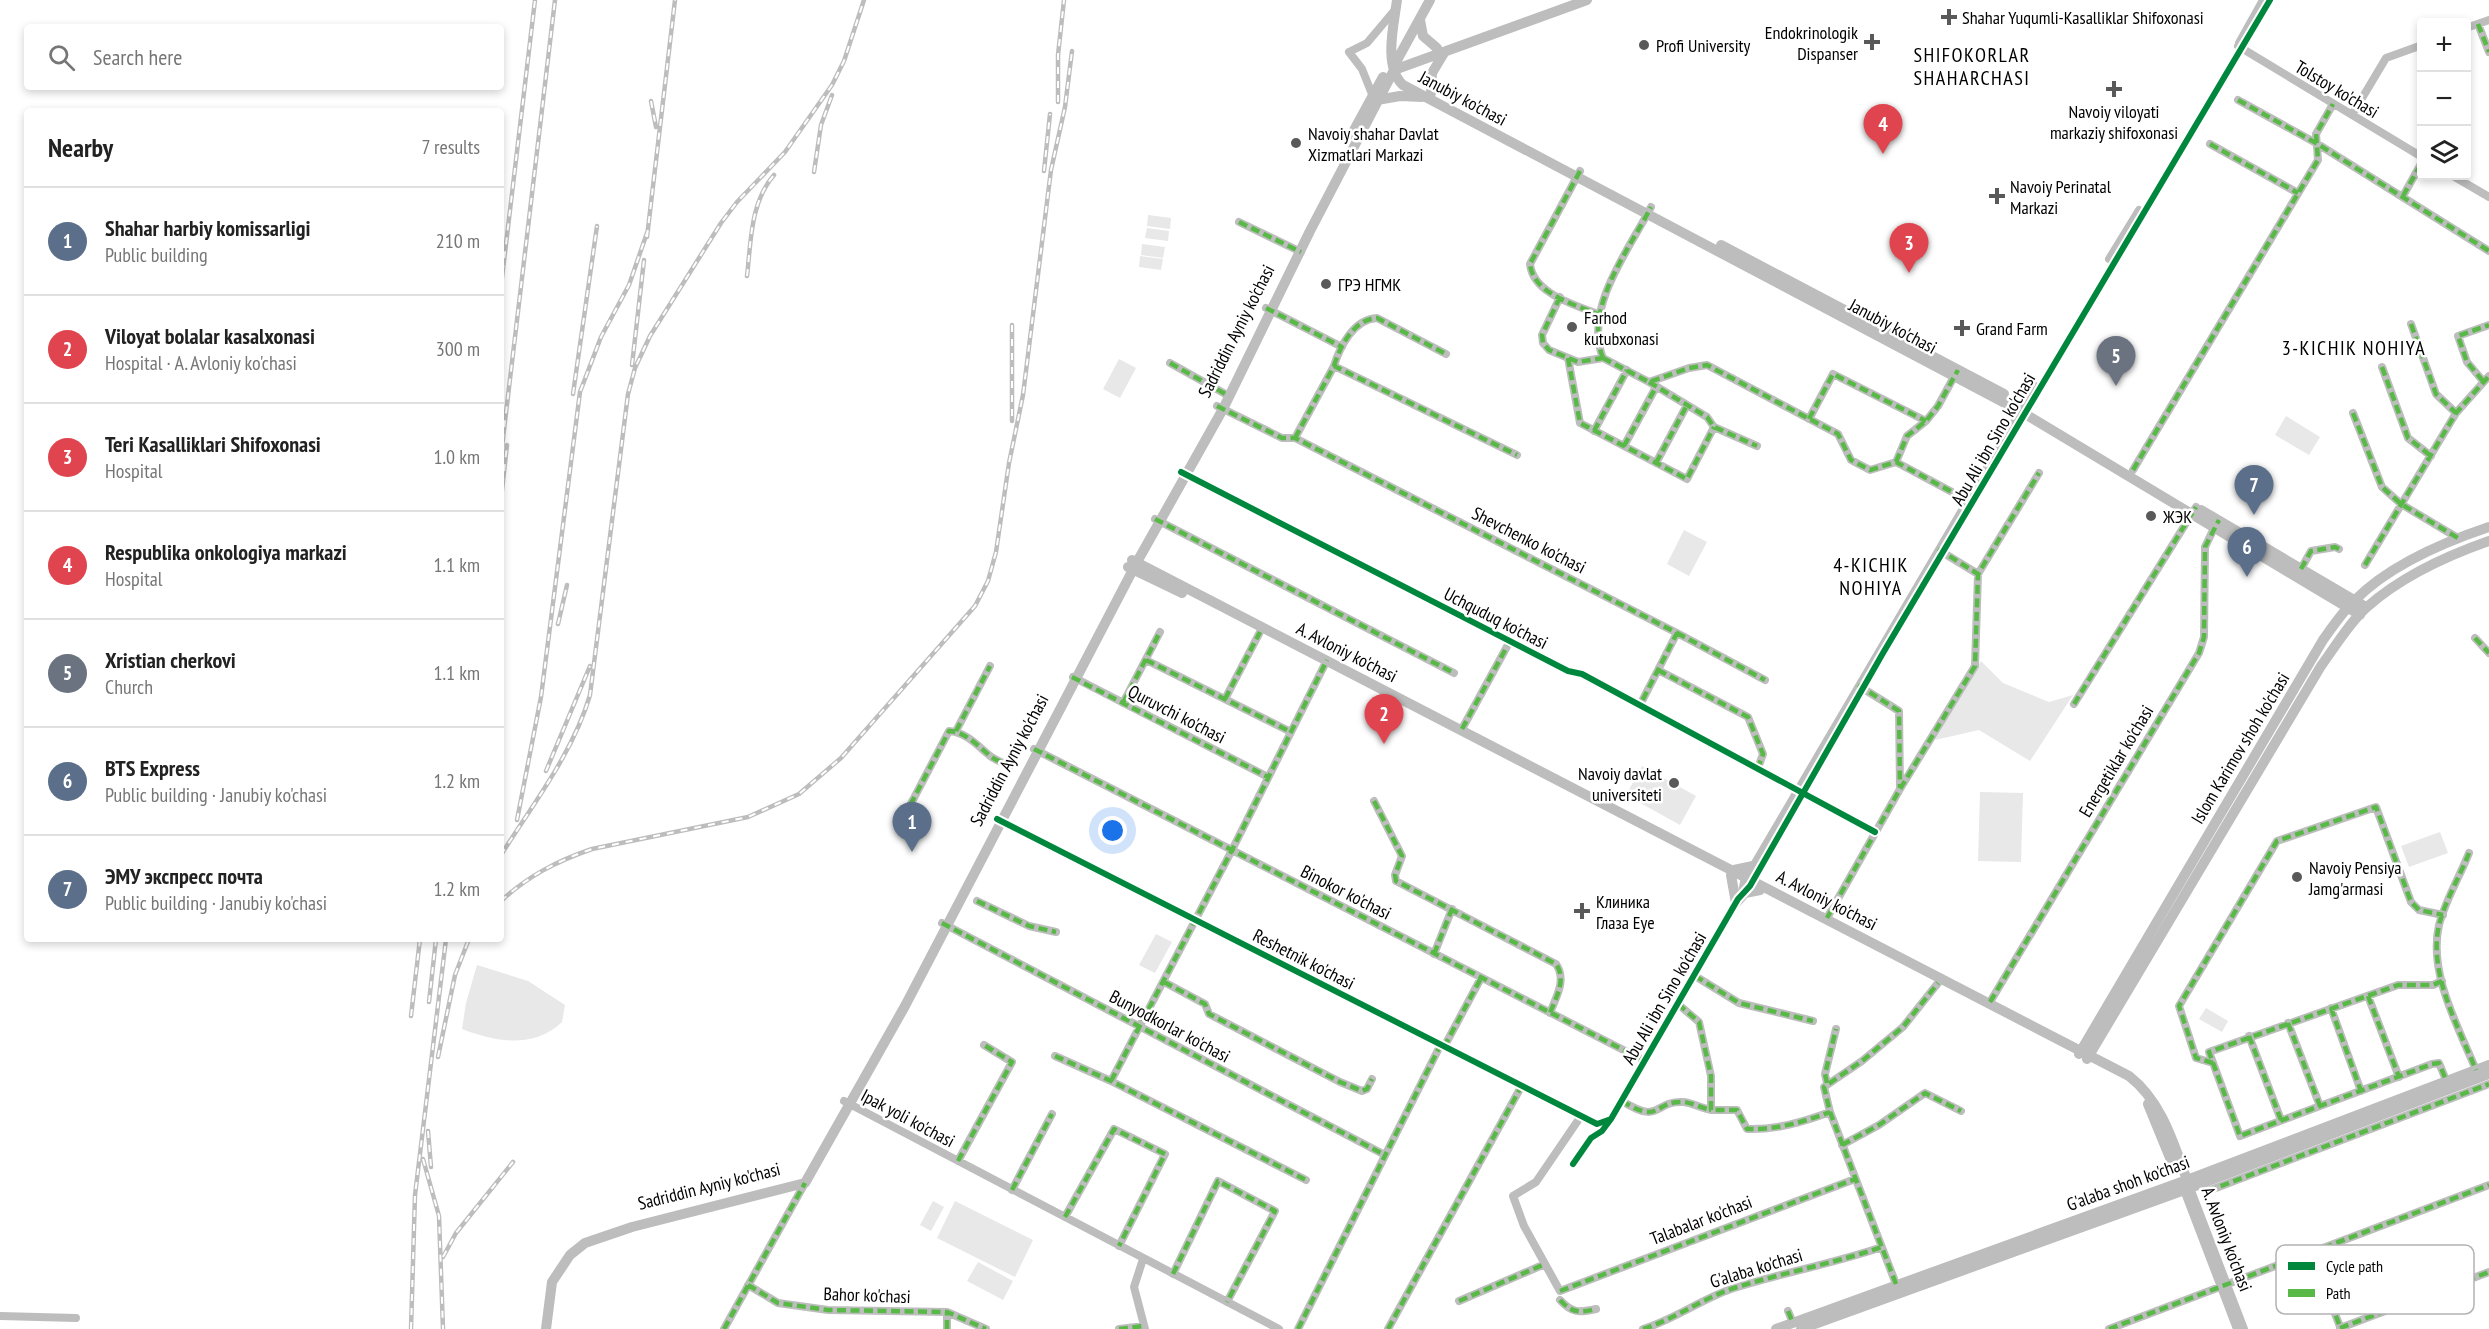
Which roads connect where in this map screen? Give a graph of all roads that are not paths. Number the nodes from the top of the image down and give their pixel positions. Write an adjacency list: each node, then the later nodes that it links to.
1 (1430, 0): 7 (main road, Sadriddin Ayniy ko'chasi)
2 (1570, 0): 13 (main road)
3 (1587, 0): 13 (main road)
4 (2263, 0): 12 (street, Abu Ali ibn Sino ko'chasi)
5 (2270, 0): 12 (street, Abu Ali ibn Sino ko'chasi)
6 (1396, 5): 15 (main road); 17 (street)
7 (1420, 19): 13 (main road); 15 (main road, Sadriddin Ayniy ko'chasi)
8 (2489, 20): 9 (street)
9 (2478, 24): 10 (street); 14 (street)
10 (2471, 26)
11 (2417, 46): 20 (street)
12 (2239, 47): 19 (street, Tolstoy ko'chasi); 53 (street, Abu Ali ibn Sino ko'chasi)
13 (1441, 49): 15 (main road); 16 (main road)
14 (2489, 52)
15 (1396, 63): 16 (main road, Janubiy ko'chasi); 17 (main road, Sadriddin Ayniy ko'chasi)
16 (1429, 95): 17 (main road); 25 (main road, Janubiy ko'chasi)
17 (1375, 97): 33 (main road, Sadriddin Ayniy ko'chasi)
18 (2238, 100): 21 (street)
19 (2333, 104): 20 (street, Tolstoy ko'chasi); 21 (street)
20 (2352, 115): 23 (street, Tolstoy ko'chasi)
21 (2316, 143): 27 (street); 28 (street)
22 (2210, 144): 27 (street)
23 (2417, 155)
24 (2417, 170): 28 (street)
25 (1579, 174): 30 (main road, Janubiy ko'chasi); 34 (street)
26 (2460, 180): 29 (street)
27 (2298, 193): 67 (street)
28 (2403, 196): 32 (street)
29 (2489, 197)
30 (1649, 210): 36 (street); 47 (main road, Janubiy ko'chasi)
31 (1239, 222): 33 (street)
32 (2489, 250)
33 (1298, 251): 35 (main road, Sadriddin Ayniy ko'chasi)
34 (1560, 297): 36 (street); 41 (street)
35 (1268, 309): 39 (street); 50 (main road, Sadriddin Ayniy ko'chasi)
36 (1600, 315): 42 (street)
37 (2411, 324): 55 (street)
38 (2489, 325): 48 (street)
39 (1342, 347): 40 (street); 44 (street)
40 (1446, 354)
41 (1568, 358): 42 (street); 59 (street)
42 (1603, 358): 46 (street)
43 (1170, 363): 50 (street)
44 (1334, 366): 60 (street); 63 (street)
45 (2382, 367): 64 (street)
46 (1627, 370): 49 (street); 59 (street)
47 (1956, 373): 53 (main road, Janubiy ko'chasi); 57 (street)
48 (2486, 379): 55 (street)
49 (1653, 384): 51 (street); 56 (street); 61 (street)
50 (1226, 394): 52 (main road, Sadriddin Ayniy ko'chasi)
51 (1687, 405): 58 (street); 66 (street)
52 (1220, 407): 60 (street, Shevchenko ko'chasi); 69 (main road, Sadriddin Ayniy ko'chasi)
53 (2025, 409): 67 (main road, Janubiy ko'chasi); 70 (street, Abu Ali ibn Sino ko'chasi); 74 (main road, Janubiy ko'chasi); 80 (street, Abu Ali ibn Sino ko'chasi)
54 (2353, 413): 71 (street)
55 (2456, 413): 64 (street)
56 (1809, 419): 57 (street); 65 (street)
57 (1926, 421): 65 (street)
58 (1714, 428): 62 (street); 66 (street)
59 (1594, 431): 61 (street)
60 (1295, 438): 91 (street, Shevchenko ko'chasi)
61 (1624, 446): 66 (street)
62 (1757, 446)
63 (1517, 455)
64 (2430, 456): 71 (street)
65 (1896, 462): 70 (street)
66 (1656, 463)
67 (2133, 470): 72 (main road, Janubiy ko'chasi)
68 (2039, 473): 84 (street)
69 (1184, 474): 73 (main road, Sadriddin Ayniy ko'chasi); 93 (street, Uchquduq ko'chasi)
70 (1967, 500): 80 (street, Abu Ali ibn Sino ko'chasi)
71 (2401, 504): 76 (street); 82 (street)
72 (2196, 507): 74 (main road, Janubiy ko'chasi); 105 (street)
73 (1157, 521): 78 (main road, Sadriddin Ayniy ko'chasi); 81 (main road, Sadriddin Ayniy ko'chasi); 99 (street)
74 (2217, 523): 83 (main road, Janubiy ko'chasi); 87 (main road, Janubiy ko'chasi); 139 (street, Energetiklar ko'chasi)
75 (2489, 527): 76 (main road, Islom Karimov shoh ko'chasi)
76 (2458, 538): 87 (main road, Islom Karimov shoh ko'chasi)
77 (2489, 541): 88 (main road, Islom Karimov shoh ko'chasi)
78 (1149, 542): 81 (main road, Sadriddin Ayniy ko'chasi); 85 (main road)
79 (2339, 549): 83 (street)
80 (1941, 551): 84 (street); 102 (street, Abu Ali ibn Sino ko'chasi)
81 (1133, 565): 85 (main road, A. Avloniy ko'chasi); 86 (main road, Sadriddin Ayniy ko'chasi); 100 (main road, Sadriddin Ayniy ko'chasi)
82 (2365, 565)
83 (2301, 569): 87 (main road, Janubiy ko'chasi)
84 (1978, 574): 114 (street)
85 (1156, 576): 86 (main road); 90 (main road, A. Avloniy ko'chasi); 96 (main road, A. Avloniy ko'chasi)
86 (1123, 590): 100 (main road, Sadriddin Ayniy ko'chasi)
87 (2352, 603): 88 (main road, Janubiy ko'chasi); 150 (main road, Islom Karimov shoh ko'chasi)
88 (2363, 611): 150 (main road, Islom Karimov shoh ko'chasi)
89 (1160, 632): 95 (street)
90 (1260, 632): 96 (main road, A. Avloniy ko'chasi); 103 (street)
91 (1677, 633): 98 (street); 101 (street, Shevchenko ko'chasi)
92 (2475, 638): 94 (street)
93 (1510, 641): 106 (street, Uchquduq ko'chasi); 107 (street)
94 (2489, 653)
95 (1146, 660): 103 (street); 104 (street)
96 (1326, 663): 107 (main road, A. Avloniy ko'chasi); 109 (street); 123 (main road, A. Avloniy ko'chasi)
97 (990, 666): 108 (street)
98 (1658, 670): 106 (street); 112 (street)
99 (1454, 673)
100 (1075, 678): 104 (street, Quruvchi ko'chasi); 110 (main road, Sadriddin Ayniy ko'chasi)
101 (1765, 680)
102 (1861, 687): 114 (street); 115 (street, Abu Ali ibn Sino ko'chasi)
103 (1225, 699): 109 (street)
104 (1123, 703): 113 (street, Quruvchi ko'chasi)
105 (2074, 704)
106 (1640, 705): 112 (street, Uchquduq ko'chasi)
107 (1462, 729): 123 (main road, A. Avloniy ko'chasi)
108 (956, 731): 111 (street); 117 (street)
109 (1291, 732): 113 (street)
110 (1036, 750): 118 (main road, Sadriddin Ayniy ko'chasi); 120 (street, Binokor ko'chasi)
111 (1010, 766)
112 (1758, 768): 115 (street, Uchquduq ko'chasi)
113 (1268, 777): 120 (street)
114 (1900, 789): 119 (street)
115 (1799, 791): 119 (street, Uchquduq ko'chasi); 122 (street, Abu Ali ibn Sino ko'chasi)
116 (1374, 801): 126 (street)
117 (904, 817)
118 (999, 820): 129 (street, Reshetnik ko'chasi); 130 (main road, Sadriddin Ayniy ko'chasi)
119 (1875, 832): 128 (street)
120 (1232, 850): 129 (street); 132 (street, Binokor ko'chasi)
121 (2469, 853): 127 (street)
122 (1756, 867): 123 (main road); 124 (main road); 124 (street, Abu Ali ibn Sino ko'chasi)
123 (1733, 873): 124 (main road, A. Avloniy ko'chasi); 124 (main road)
124 (1749, 887): 128 (main road, A. Avloniy ko'chasi); 133 (street, Abu Ali ibn Sino ko'chasi); 137 (main road, A. Avloniy ko'chasi)
125 (977, 902): 131 (street)
126 (1452, 909): 132 (street); 142 (street)
127 (2443, 915): 135 (street); 153 (street)
128 (1827, 918): 139 (main road, A. Avloniy ko'chasi)
129 (1195, 920): 136 (street); 149 (street, Reshetnik ko'chasi)
130 (945, 924): 145 (street, Bunyodkorlar ko'chasi); 166 (main road, Sadriddin Ayniy ko'chasi)
131 (1056, 932)
132 (1434, 954): 134 (street, Binokor ko'chasi)
133 (1695, 976): 140 (street, Abu Ali ibn Sino ko'chasi); 143 (street)
134 (1480, 978): 142 (street, Binokor ko'chasi); 149 (street)
135 (2442, 981): 138 (street); 155 (street)
136 (1164, 982): 145 (street); 158 (street)
137 (1938, 983): 150 (main road, A. Avloniy ko'chasi); 161 (street)
138 (2368, 996): 141 (street); 157 (street)
139 (1990, 1002): 150 (main road, A. Avloniy ko'chasi)
140 (1678, 1004): 152 (street, Abu Ali ibn Sino ko'chasi); 168 (street)
141 (2331, 1008): 144 (street); 164 (street)
142 (1550, 1013): 152 (street, Binokor ko'chasi)
143 (1813, 1021)
144 (2288, 1023): 147 (street); 167 (street)
145 (1140, 1028): 160 (street); 176 (street, Bunyodkorlar ko'chasi)
146 (1836, 1029): 161 (street)
147 (2249, 1036): 153 (street); 174 (street)
148 (984, 1045): 177 (street, Ipak yoli ko'chasi)
149 (1442, 1047): 163 (street, Reshetnik ko'chasi); 176 (street)
150 (2084, 1054): 183 (main road, A. Avloniy ko'chasi)
151 (1055, 1056): 160 (street)
152 (1645, 1061): 165 (street, Abu Ali ibn Sino ko'chasi)
153 (2213, 1063): 174 (street)
154 (2489, 1065): 155 (main road, G'alaba shoh ko'chasi)
155 (2476, 1070): 159 (main road, G'alaba shoh ko'chasi)
156 (2489, 1074): 179 (main road, G'alaba shoh ko'chasi)
157 (2399, 1077): 159 (street); 164 (street)
158 (1372, 1078)
159 (2446, 1080): 183 (main road, G'alaba shoh ko'chasi)
160 (1111, 1081): 181 (street)
161 (1827, 1083): 170 (street)
162 (2489, 1084): 179 (street)
163 (1521, 1087): 172 (street, Reshetnik ko'chasi); 221 (street)
164 (2361, 1090): 167 (street)
165 (1622, 1101): 168 (street); 173 (street, Abu Ali ibn Sino ko'chasi)
166 (847, 1102): 177 (street, Ipak yoli ko'chasi); 182 (main road, Sadriddin Ayniy ko'chasi)
167 (2320, 1106): 174 (street)
168 (1711, 1110): 170 (street)
169 (1961, 1111): 175 (street)
170 (1830, 1112): 175 (street)
171 (1052, 1114): 185 (street)
172 (1581, 1116): 173 (street, Reshetnik ko'chasi); 192 (street)
173 (1611, 1119): 178 (street, Abu Ali ibn Sino ko'chasi)
174 (2281, 1120)
175 (1842, 1145): 180 (street)
176 (1385, 1155): 220 (street)
177 (958, 1161): 185 (street, Ipak yoli ko'chasi)
178 (1573, 1164)
179 (2241, 1173): 183 (main road, G'alaba shoh ko'chasi); 186 (street)
180 (1855, 1179): 190 (street); 200 (street, Talabalar ko'chasi)
181 (1306, 1180)
182 (802, 1181): 198 (street); 214 (main road, Sadriddin Ayniy ko'chasi); 215 (main road, Sadriddin Ayniy ko'chasi)
183 (2185, 1185): 197 (main road, G'alaba shoh ko'chasi); 199 (street, A. Avloniy ko'chasi); 210 (main road, G'alaba shoh ko'chasi)
184 (2489, 1185): 188 (street)
185 (1012, 1190): 187 (street, Ipak yoli ko'chasi)
186 (2208, 1191)
187 (1065, 1217): 189 (street, Ipak yoli ko'chasi); 189 (street)
188 (2332, 1245)
189 (1119, 1246): 191 (street, Ipak yoli ko'chasi)
190 (1882, 1247): 197 (street); 222 (street, G'alaba ko'chasi)
191 (1143, 1259): 195 (street, Ipak yoli ko'chasi); 211 (street)
192 (1545, 1264): 200 (street); 201 (street)
193 (2276, 1267): 199 (street)
194 (2489, 1272): 196 (street)
195 (1173, 1274): 202 (street, Ipak yoli ko'chasi); 202 (street)
196 (2474, 1278)
197 (1896, 1284): 210 (main road, G'alaba shoh ko'chasi)
198 (748, 1285): 205 (street, Bahor ko'chasi); 216 (street)
199 (2224, 1287): 224 (street); 225 (street, A. Avloniy ko'chasi); 226 (street, A. Avloniy ko'chasi)
200 (1560, 1296): 203 (street)
201 (1459, 1300)
202 (1227, 1302): 212 (street, Ipak yoli ko'chasi)
203 (1596, 1309)
204 (1788, 1311): 210 (street)
205 (947, 1312): 217 (street); 218 (street, Bahor ko'chasi)
206 (2335, 1314): 213 (street)
207 (2377, 1314): 213 (street)
208 (0, 1316): 209 (street)
209 (76, 1318)
210 (1797, 1326): 223 (main road, G'alaba shoh ko'chasi)
211 (1144, 1328): 219 (street)
212 (1276, 1328)
213 (2340, 1328)
214 (540, 1329)
215 (546, 1329)
216 (724, 1329)
217 (947, 1329)
218 (986, 1329)
219 (1119, 1329)
220 (1298, 1329)
221 (1388, 1329)
222 (1643, 1329)
223 (1776, 1329)
224 (2109, 1329)
225 (2237, 1329)
226 (2244, 1329)

